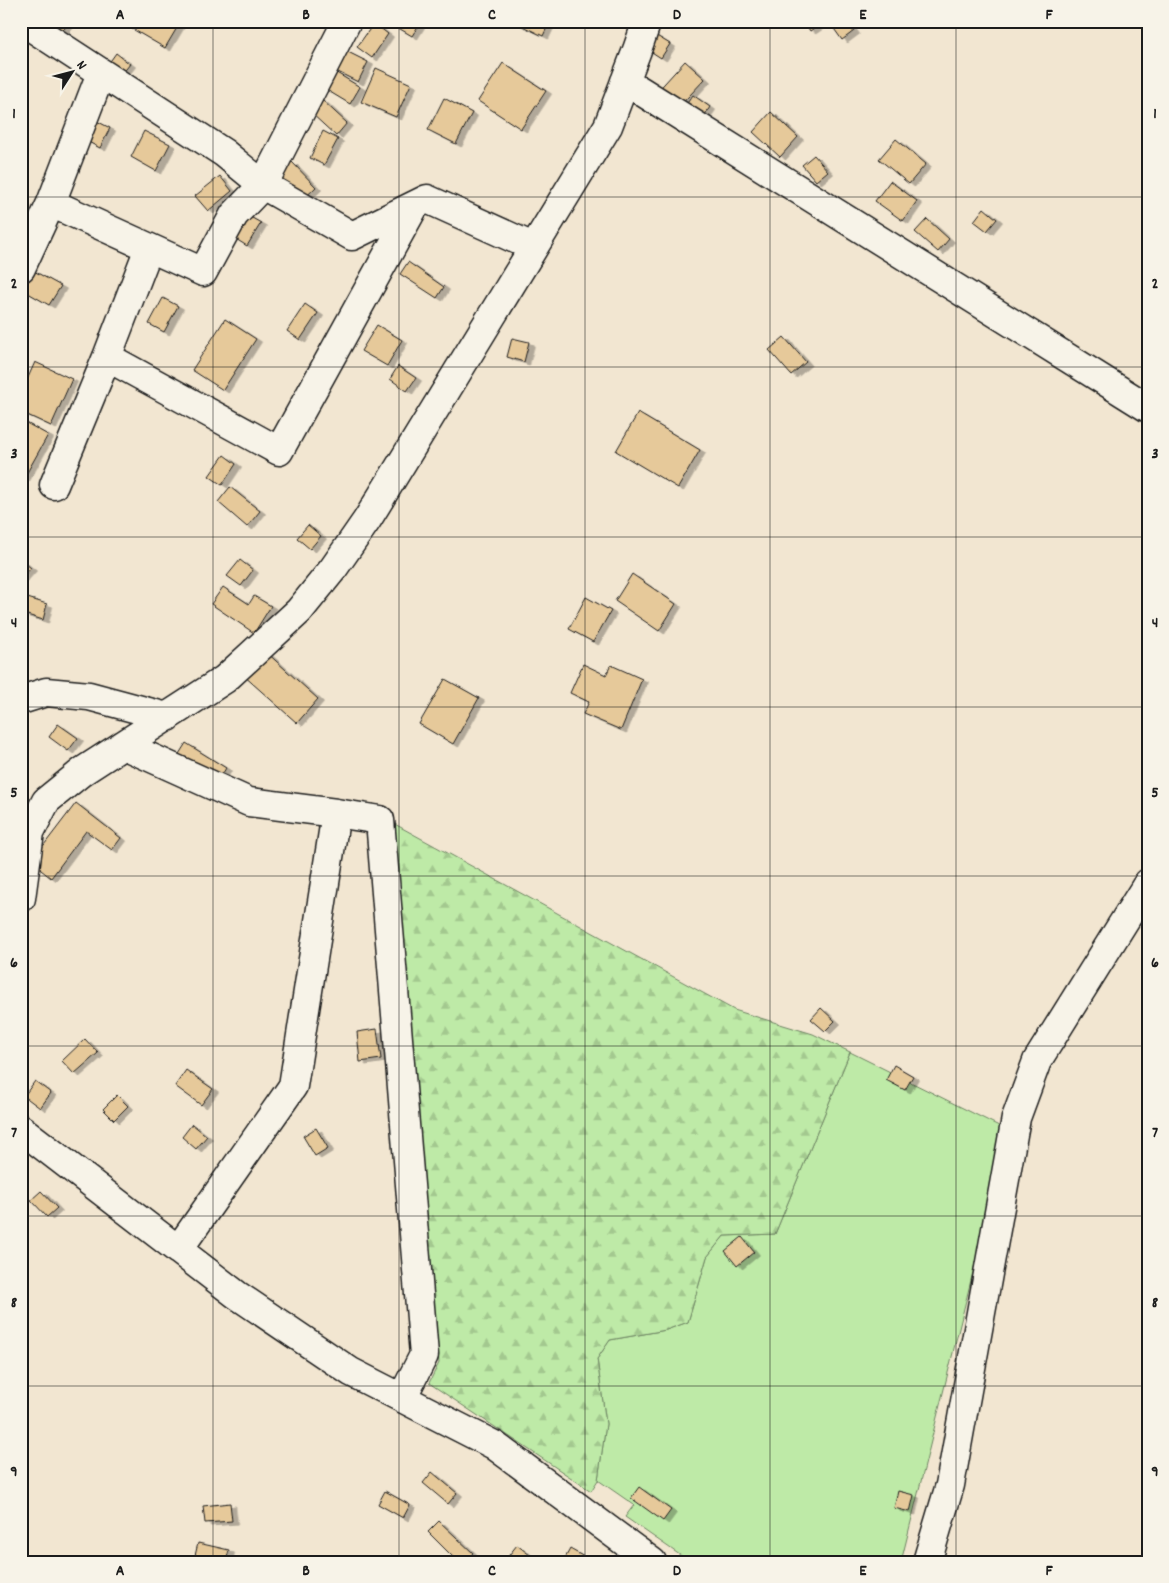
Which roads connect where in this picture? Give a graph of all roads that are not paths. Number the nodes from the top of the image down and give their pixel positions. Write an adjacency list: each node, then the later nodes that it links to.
1 (22, 21): 4 (street)
2 (347, 21): 6 (street)
3 (647, 21): 5 (street)
4 (101, 73): 6 (street); 7 (street)
5 (625, 81): 9 (street); 13 (street)
6 (263, 185): 8 (street); 10 (street)
7 (52, 203): 10 (street); 11 (street)
8 (415, 205): 9 (street); 12 (street)
9 (533, 247): 16 (street)
10 (149, 248): 12 (street)
11 (21, 268)
12 (107, 357): 14 (street)
13 (1148, 408)
14 (54, 485)
15 (21, 700): 16 (street)
16 (167, 717): 17 (street)
17 (123, 746): 18 (street); 20 (street)
18 (336, 813): 22 (street); 23 (street)
19 (1148, 883): 25 (street)
20 (21, 898)
21 (21, 1129): 22 (street)
22 (178, 1250): 23 (street)
23 (402, 1398): 24 (street)
24 (652, 1562)
25 (927, 1562)

